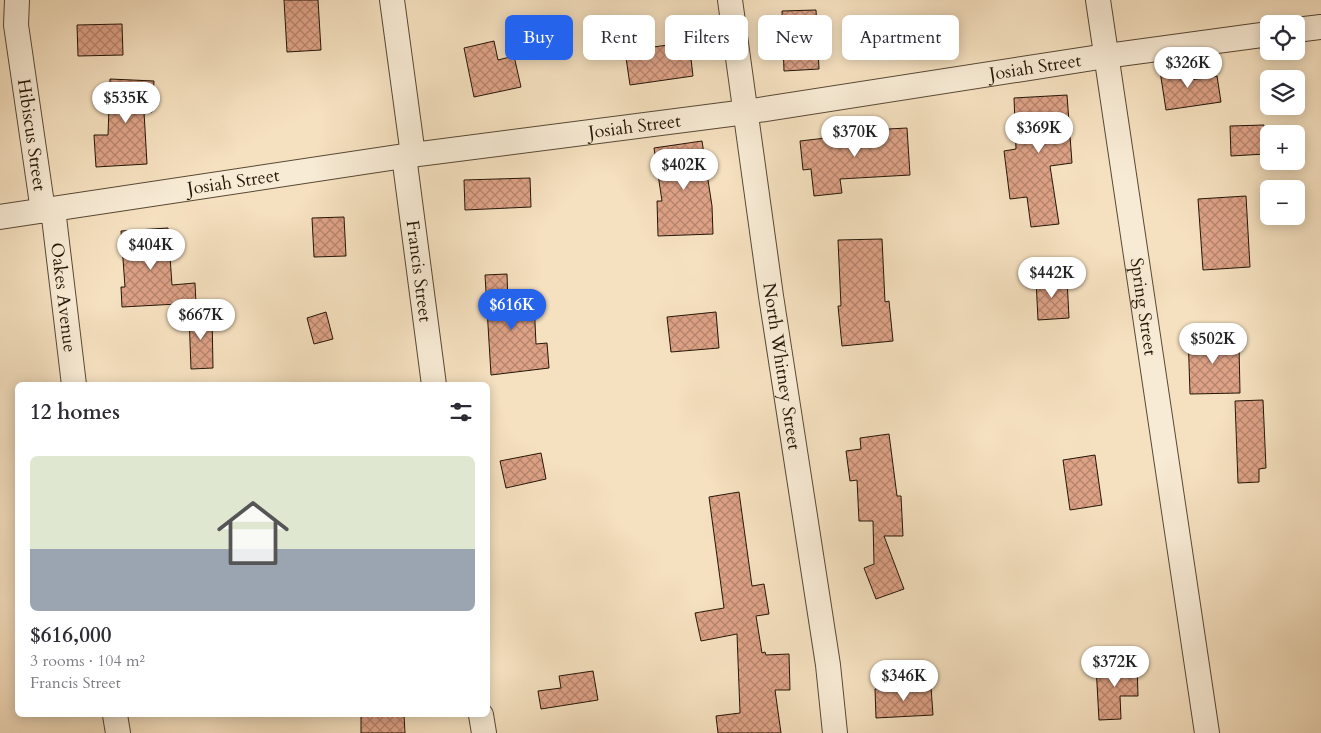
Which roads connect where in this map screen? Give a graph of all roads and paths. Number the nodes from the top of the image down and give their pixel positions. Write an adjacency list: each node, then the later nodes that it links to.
1 (17, 0): 11 (street, Hibiscus Street)
2 (392, 0): 10 (street, Francis Street)
3 (730, 0): 9 (street, North Whitney Street)
4 (1098, 0): 8 (street, Spring Street)
5 (1321, 27): 6 (street)
6 (1305, 29)
7 (1260, 35): 8 (street, Josiah Street)
8 (1106, 56): 9 (street, Josiah Street); 20 (street, Spring Street)
9 (746, 112): 10 (street, Josiah Street); 19 (street, North Whitney Street)
10 (409, 156): 11 (street, Josiah Street); 14 (street, Francis Street)
11 (48, 210): 12 (street, Josiah Street); 13 (street, Oakes Avenue)
12 (0, 216)
13 (74, 382)
14 (434, 382)
15 (115, 717): 17 (street)
16 (481, 717): 18 (street)
17 (118, 733)
18 (484, 733)
19 (835, 733)
20 (1207, 733)

